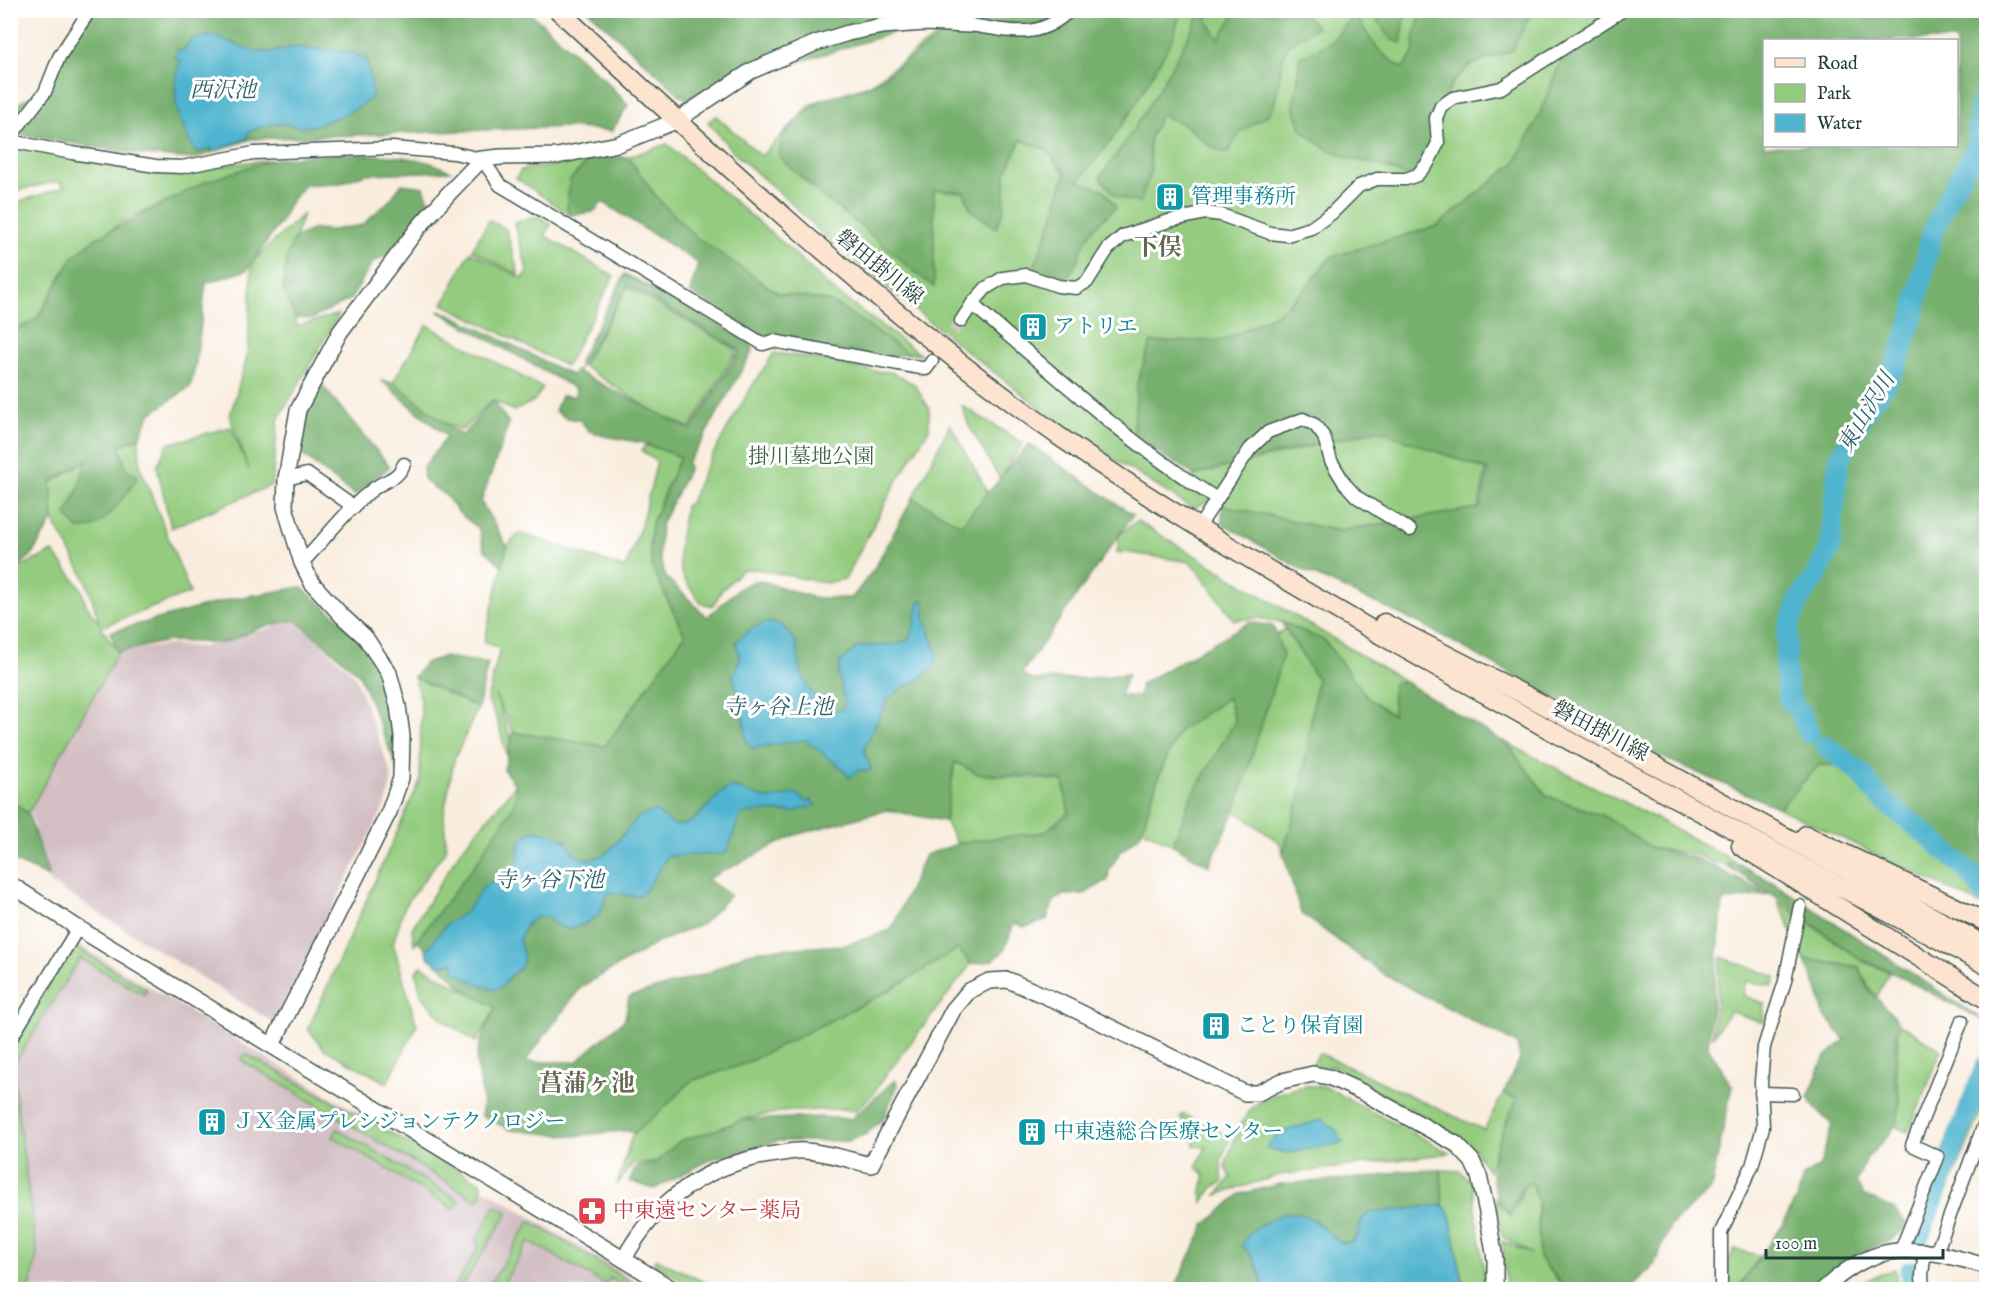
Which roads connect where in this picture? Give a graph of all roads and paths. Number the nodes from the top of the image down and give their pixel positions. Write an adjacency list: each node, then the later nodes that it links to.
1 (90, 10): 7 (street)
2 (558, 10): 6 (main road, 磐田掛川線)
3 (1070, 10): 5 (street)
4 (1623, 10): 9 (street)
5 (969, 25): 6 (street)
6 (676, 121): 8 (street); 16 (main road, 磐田掛川線)
7 (10, 139): 8 (street)
8 (482, 159): 11 (street); 13 (street)
9 (972, 304): 10 (street); 14 (street)
10 (961, 321)
11 (932, 361)
12 (404, 464): 15 (street)
13 (286, 479): 15 (street); 18 (street)
14 (1217, 499): 16 (street); 17 (street)
15 (354, 507): 18 (street)
16 (1198, 528): 19 (main road, 磐田掛川線); 20 (main road, 磐田掛川線)
17 (1410, 530)
18 (302, 563): 30 (street)
19 (1515, 711): 26 (main road, 磐田掛川線); 27 (main road)
20 (1655, 766): 23 (main road); 25 (main road, 磐田掛川線)
21 (10, 884): 24 (street)
22 (1800, 906): 31 (street)
23 (1986, 922)
24 (78, 928): 29 (street); 30 (street)
25 (1986, 946)
26 (1986, 965)
27 (1986, 999)
28 (1962, 1021): 34 (street)
29 (10, 1040)
30 (272, 1045): 36 (street)
31 (1761, 1093): 32 (street); 40 (street)
32 (1793, 1094)
33 (1986, 1119): 35 (street)
34 (1900, 1250): 35 (street); 41 (street)
35 (1931, 1251): 37 (street); 42 (street)
36 (624, 1259): 38 (street); 39 (street)
37 (1986, 1266)
38 (674, 1290)
39 (1495, 1290)
40 (1721, 1290)
41 (1823, 1290)
42 (1923, 1290)

